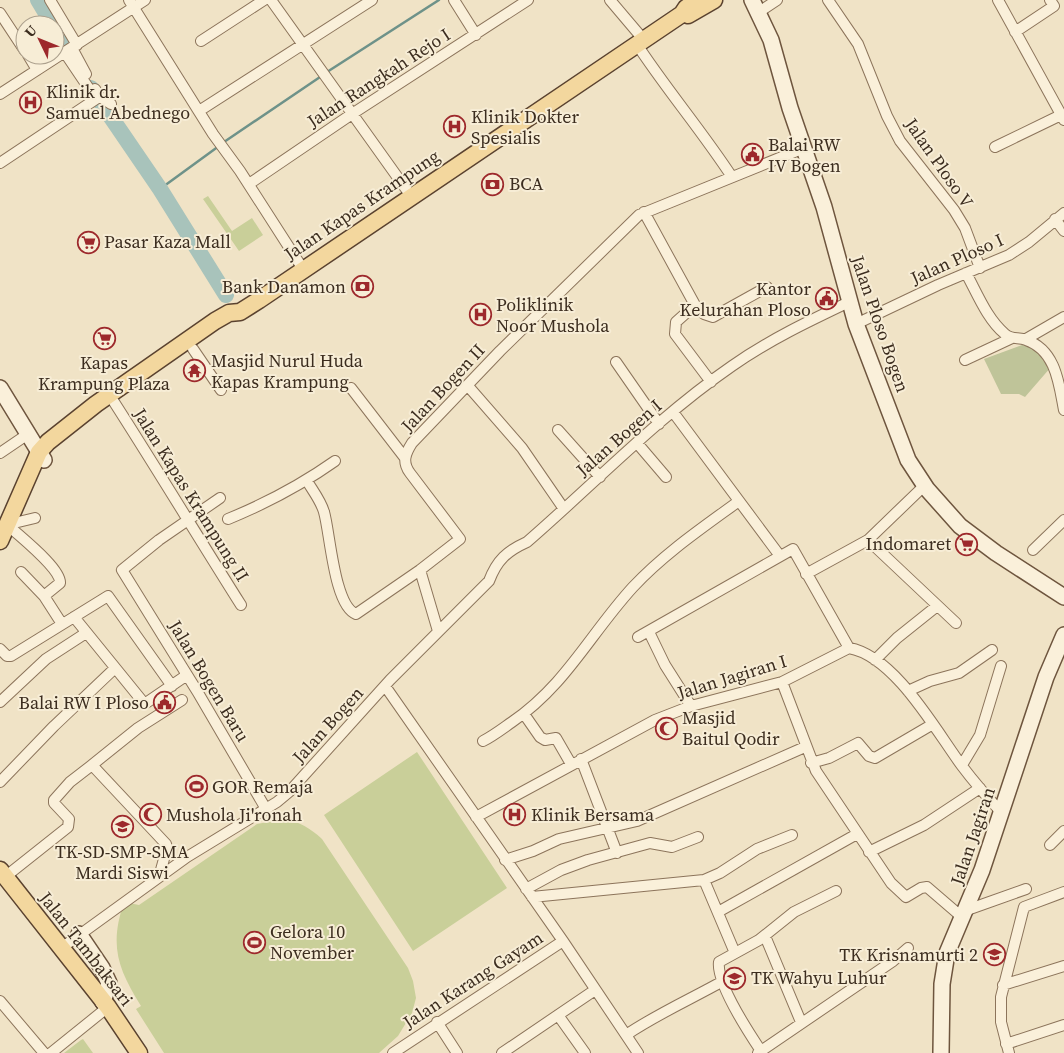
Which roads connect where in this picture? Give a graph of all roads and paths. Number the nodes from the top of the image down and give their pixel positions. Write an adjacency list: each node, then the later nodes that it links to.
1 (50, 0): 25 (street)
2 (145, 0): 15 (street)
3 (264, 0): 22 (street)
4 (271, 0): 24 (street)
5 (372, 0): 24 (street)
6 (454, 0): 20 (street)
7 (528, 0): 20 (street, Jalan Rangkah Rejo I)
8 (610, 0): 23 (street)
9 (697, 0): 18 (main road, Jalan Kapas Krampung)
10 (714, 0): 18 (main road, Jalan Kapas Krampung)
11 (777, 0): 16 (street)
12 (828, 0): 43 (street, Jalan Ploso V)
13 (998, 0): 19 (street)
14 (1050, 0): 19 (street)
15 (131, 4): 25 (street); 30 (street)
16 (755, 6): 34 (street, Jalan Ploso Bogen)
17 (0, 13): 21 (street)
18 (682, 14): 23 (main road, Jalan Kapas Krampung)
19 (1015, 32): 32 (street)
20 (476, 35): 31 (street, Jalan Rangkah Rejo I)
21 (15, 36)
22 (201, 41)
23 (639, 41): 36 (street); 38 (main road, Jalan Kapas Krampung)
24 (302, 44): 30 (street); 31 (street)
25 (72, 48): 27 (street); 29 (street); 35 (street)
26 (35, 65): 27 (street)
27 (38, 70): 28 (street)
28 (0, 94)
29 (111, 104)
30 (199, 111): 37 (street)
31 (352, 114): 37 (street, Jalan Rangkah Rejo I); 38 (street)
32 (1062, 117): 33 (street)
33 (995, 146)
34 (804, 148): 36 (street, Jalan Bogen II); 47 (street, Jalan Ploso Bogen)
35 (0, 163)
36 (732, 177): 39 (street, Jalan Bogen II)
37 (248, 184): 44 (street)
38 (410, 196): 44 (main road, Jalan Kapas Krampung)
39 (644, 212): 48 (street); 58 (street, Jalan Bogen II)
40 (1064, 212): 41 (street, Jalan Ploso I)
41 (1055, 219): 42 (street); 43 (street, Jalan Ploso I)
42 (1064, 231)
43 (980, 268): 45 (street, Jalan Ploso I)
44 (303, 269): 49 (main road, Jalan Kapas Krampung)
45 (966, 273): 51 (street, Jalan Ploso I); 52 (street)
46 (767, 287): 48 (street)
47 (849, 302): 51 (street, Jalan Ploso Bogen); 57 (street, Jalan Bogen I)
48 (695, 305): 57 (street)
49 (240, 312): 54 (main road, Jalan Kapas Krampung); 70 (main road, Jalan Kapas Krampung)
50 (1064, 317): 53 (street)
51 (856, 324): 76 (street, Jalan Ploso Bogen)
52 (1012, 338): 53 (street); 55 (street)
53 (1026, 340): 63 (street)
54 (193, 349): 60 (street); 62 (main road, Jalan Kapas Krampung)
55 (965, 360)
56 (616, 362): 65 (street)
57 (711, 382): 64 (street, Jalan Bogen I)
58 (468, 386): 71 (street, Jalan Bogen II); 79 (street)
59 (351, 388): 71 (street)
60 (221, 390)
61 (2, 397): 67 (street)
62 (114, 402): 70 (main road, Jalan Kapas Krampung); 83 (street, Jalan Kapas Krampung II)
63 (1064, 410)
64 (673, 412): 65 (street, Jalan Bogen I); 78 (street)
65 (659, 424): 68 (street, Jalan Bogen I)
66 (558, 430): 73 (street)
67 (28, 434): 69 (street); 70 (street)
68 (637, 443): 73 (street, Jalan Bogen I); 74 (street)
69 (0, 453)
70 (41, 456): 84 (main road, Jalan Kapas Krampung)
71 (405, 458): 88 (street, Jalan Bogen II)
72 (335, 461): 75 (street)
73 (600, 477): 79 (street, Jalan Bogen I)
74 (666, 477)
75 (307, 481): 81 (street); 88 (street, Jalan Bogen II)
76 (924, 485): 85 (street); 92 (street, Jalan Ploso Bogen)
77 (220, 498): 83 (street)
78 (739, 501): 87 (street); 117 (street)
79 (564, 509): 98 (street, Jalan Bogen I)
80 (35, 518): 84 (street)
81 (228, 519)
82 (1064, 520): 86 (street)
83 (188, 522): 93 (street, Jalan Kapas Krampung II); 109 (street, Jalan Bogen Baru)
84 (8, 531): 91 (street)
85 (868, 540): 90 (street); 94 (street)
86 (1034, 550)
87 (780, 556): 90 (street); 100 (street)
88 (420, 570): 98 (street)
89 (21, 572): 91 (street)
90 (806, 574): 103 (street)
91 (44, 596): 96 (street)
92 (1064, 597)
93 (241, 605)
94 (937, 606): 97 (street); 106 (street)
95 (74, 617): 96 (street); 99 (street); 111 (street)
96 (62, 624): 105 (street)
97 (956, 624)
98 (438, 631): 112 (street, Jalan Bogen)
99 (86, 632): 108 (street); 115 (street)
100 (649, 632): 102 (street); 116 (street)
101 (1064, 636): 129 (street, Jalan Jagiran)
102 (638, 637)
103 (849, 648): 106 (street); 110 (street, Jalan Jagiran I)
104 (992, 650): 113 (street)
105 (4, 653)
106 (875, 660): 113 (street)
107 (1001, 666): 125 (street)
108 (114, 669): 111 (street); 126 (street)
109 (187, 675): 111 (street); 128 (street, Jalan Bogen Baru)
110 (782, 682): 116 (street, Jalan Jagiran I); 120 (street)
111 (172, 686)
112 (385, 686): 128 (street, Jalan Bogen); 130 (street, Jalan Karang Gayam)
113 (908, 691): 118 (street)
114 (182, 700): 124 (street)
115 (0, 702)
116 (691, 706): 121 (street, Jalan Jagiran I)
117 (524, 714): 119 (street); 123 (street)
118 (933, 724): 122 (street); 125 (street)
119 (483, 740)
120 (805, 747): 122 (street); 131 (street)
121 (581, 759): 123 (street, Jalan Jagiran I); 131 (street)
122 (811, 763): 133 (street)
123 (571, 764): 130 (street, Jalan Jagiran I)
124 (92, 765): 140 (street); 141 (street)
125 (962, 765): 127 (street)
126 (0, 782)
127 (980, 788): 129 (street); 137 (street)
128 (266, 809): 141 (street, Jalan Bogen)
129 (1002, 813): 148 (street, Jalan Jagiran)
130 (476, 817): 139 (street, Jalan Karang Gayam)
131 (607, 828): 138 (street); 139 (street)
132 (1064, 831): 136 (street)
133 (857, 834): 137 (street); 147 (street)
134 (792, 835): 142 (street)
135 (698, 837): 138 (street)
136 (1050, 845)
137 (869, 852): 148 (street)
138 (617, 853): 146 (street)
139 (505, 860): 146 (street, Jalan Karang Gayam)
140 (2, 874): 153 (main road, Jalan Tambaksari)
141 (159, 876): 149 (street, Jalan Bogen)
142 (704, 880): 146 (street); 147 (street)
143 (1026, 889): 148 (street)
144 (836, 891): 150 (street)
145 (1064, 892): 157 (street)
146 (529, 893): 151 (street, Jalan Karang Gayam)
147 (718, 912): 154 (street)
148 (965, 914): 176 (street, Jalan Jagiran)
149 (79, 934): 153 (street, Jalan Bogen); 160 (street)
150 (765, 936): 154 (street); 163 (street)
151 (563, 941): 158 (street); 162 (street, Jalan Karang Gayam)
152 (908, 948): 163 (street)
153 (60, 949): 160 (main road, Jalan Tambaksari)
154 (735, 953): 156 (street)
155 (1064, 966): 157 (street)
156 (723, 981): 165 (street); 167 (street)
157 (1003, 985): 166 (street)
158 (595, 990): 161 (street); 165 (street)
159 (0, 1002): 168 (street)
160 (106, 1004): 169 (street); 170 (main road, Jalan Tambaksari)
161 (558, 1015): 173 (street); 174 (street)
162 (437, 1022): 171 (street, Jalan Karang Gayam); 172 (street)
163 (801, 1022): 167 (street)
164 (1064, 1025): 166 (street)
165 (626, 1035): 175 (street)
166 (1007, 1048)
167 (766, 1050)
168 (44, 1053)
169 (51, 1053)
170 (139, 1053)
171 (392, 1053)
172 (456, 1053)
173 (502, 1053)
174 (584, 1053)
175 (638, 1053)
176 (941, 1053)

